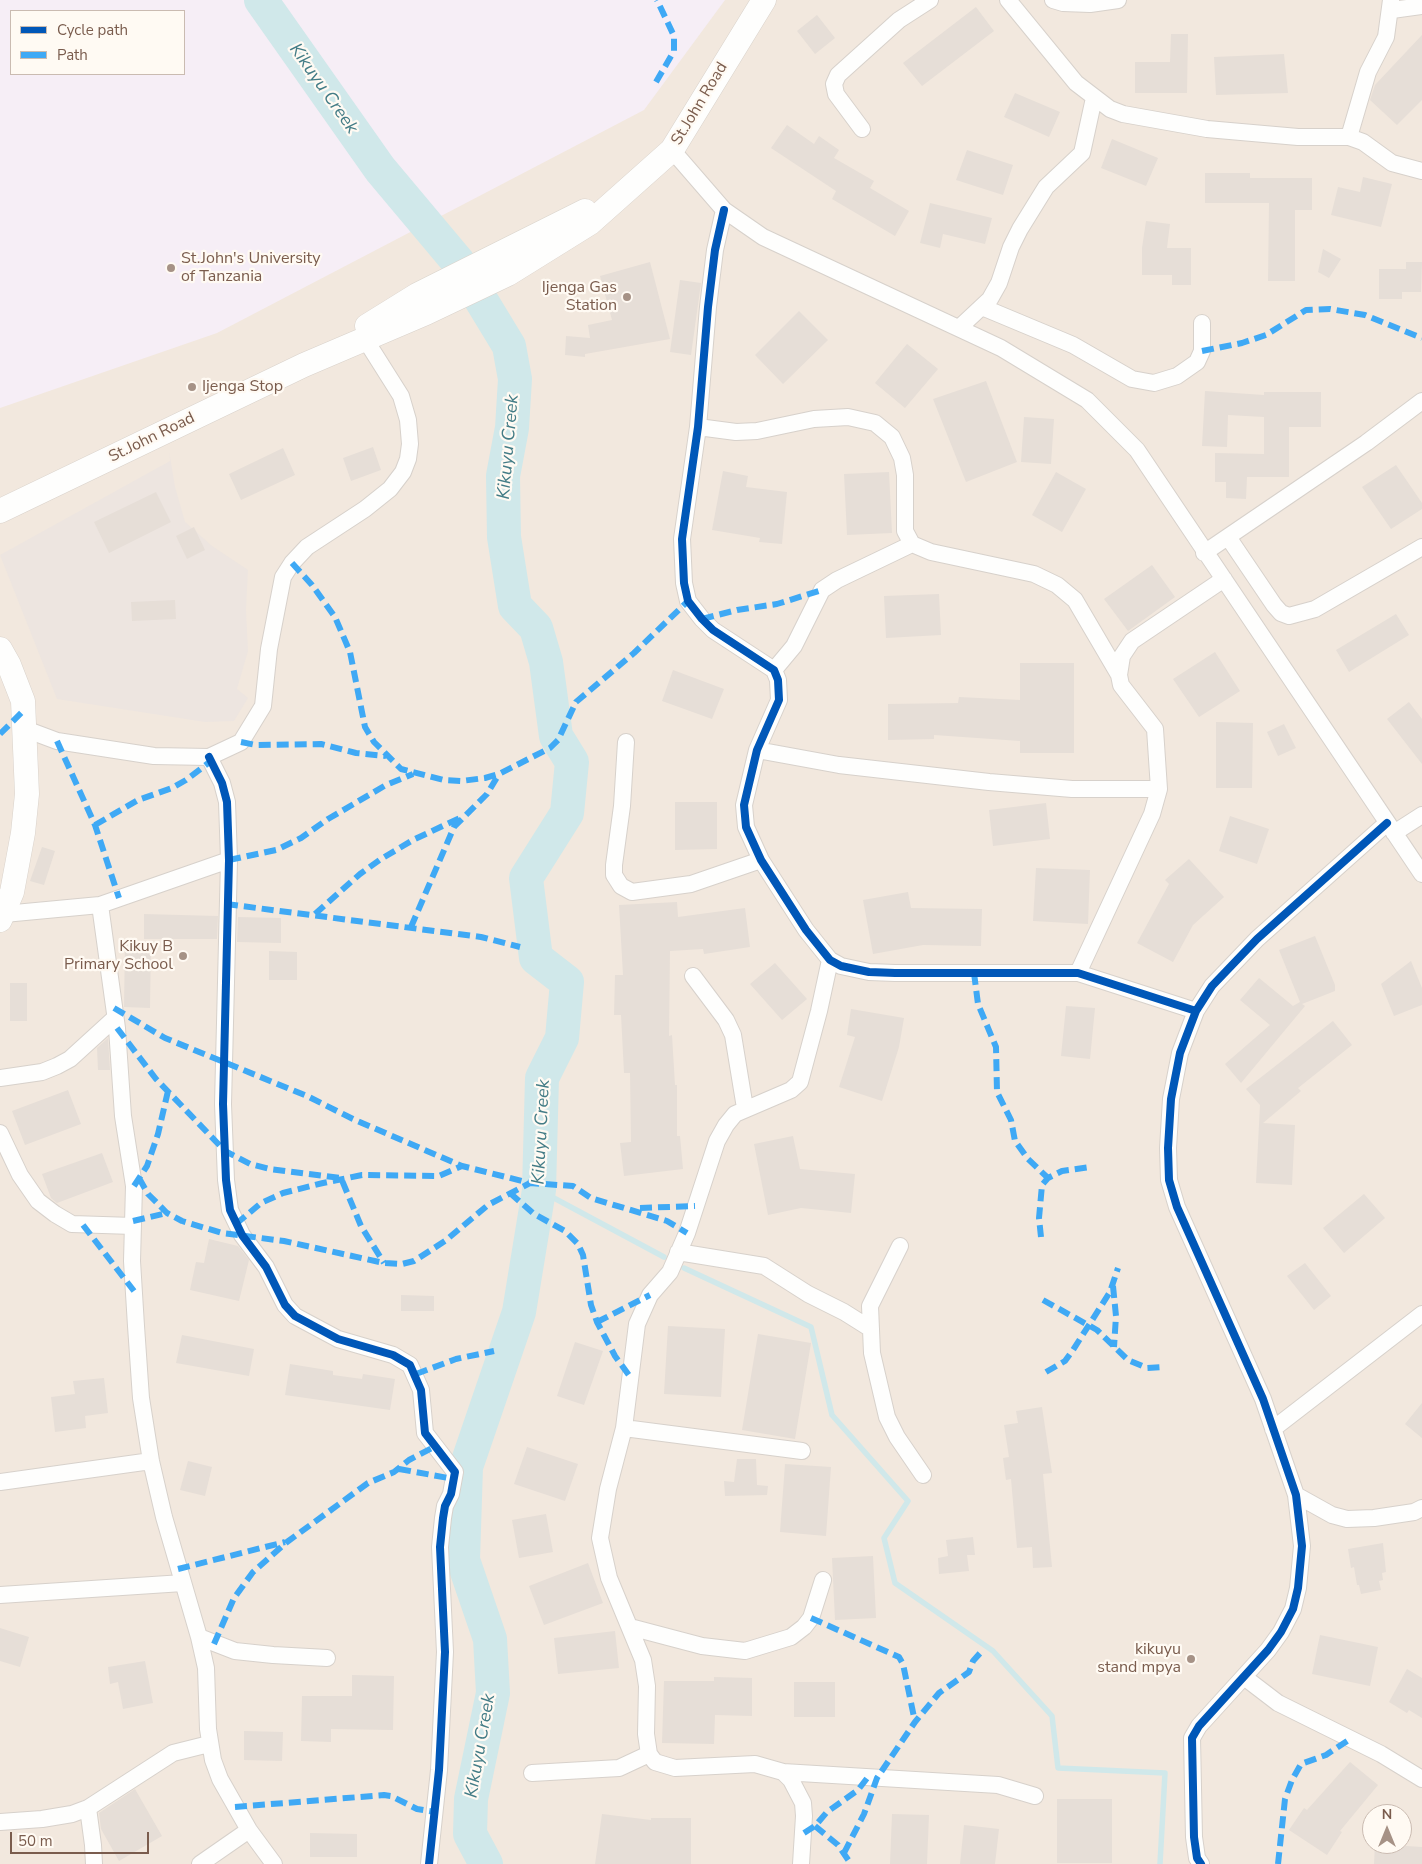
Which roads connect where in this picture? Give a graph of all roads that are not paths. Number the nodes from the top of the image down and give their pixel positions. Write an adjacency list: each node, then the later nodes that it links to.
1 (764, 0): 11 (street, St.John Road)
2 (930, 0): 9 (street)
3 (1008, 0): 8 (street)
4 (1053, 0): 5 (street)
5 (1118, 0)
6 (1392, 5): 7 (street); 10 (street)
7 (1422, 6)
8 (1094, 98): 10 (street); 16 (street)
9 (862, 129)
10 (1349, 137): 12 (street)
11 (672, 150): 13 (street, St.John Road); 14 (street)
12 (1422, 170)
13 (621, 196): 15 (street); 15 (street, St.John Road)
14 (724, 210): 18 (street); 22 (street)
15 (421, 304): 19 (street); 20 (street)
16 (982, 307): 17 (street); 18 (street)
17 (1202, 322)
18 (959, 328): 27 (street)
19 (365, 339): 20 (street); 35 (street)
20 (304, 365): 23 (street, St.John Road)
21 (1422, 401): 24 (street)
22 (698, 427): 25 (street); 30 (street)
23 (0, 511)
24 (1228, 537): 26 (street); 27 (street)
25 (912, 544): 30 (street); 31 (street)
26 (1422, 547)
27 (1204, 553): 28 (street)
28 (1224, 579): 31 (street); 38 (street)
29 (0, 648): 32 (street)
30 (774, 670): 34 (street)
31 (1119, 675): 36 (street)
32 (25, 728): 35 (street); 43 (street)
33 (626, 742): 40 (street)
34 (757, 750): 36 (street); 40 (street)
35 (209, 757): 39 (street)
36 (1159, 789): 45 (street)
37 (1422, 815): 38 (street)
38 (1390, 828): 41 (street); 47 (street)
39 (228, 860): 42 (street); 84 (street)
40 (761, 860): 44 (street)
41 (1422, 874)
42 (100, 905): 43 (street); 48 (street)
43 (2, 917)
44 (830, 960): 45 (street); 50 (street)
45 (1078, 973): 47 (street)
46 (693, 976): 50 (street)
47 (1196, 1010): 58 (street)
48 (115, 1018): 49 (street); 52 (street)
49 (0, 1078)
50 (745, 1108): 54 (street)
51 (0, 1133): 52 (street)
52 (133, 1226): 60 (street)
53 (900, 1246): 56 (street)
54 (678, 1252): 56 (street); 57 (street)
55 (1422, 1314): 58 (street)
56 (870, 1329): 61 (street)
57 (624, 1428): 59 (street); 68 (street)
58 (1273, 1429): 63 (street)
59 (802, 1451)
60 (151, 1461): 62 (street); 66 (street)
61 (924, 1475)
62 (0, 1482)
63 (1296, 1495): 64 (street); 71 (street)
64 (1422, 1508)
65 (824, 1580): 68 (street)
66 (183, 1584): 67 (street); 69 (street)
67 (0, 1595)
68 (630, 1627): 73 (street)
69 (199, 1637): 70 (street); 72 (street)
70 (327, 1658)
71 (1244, 1677): 76 (street); 86 (street)
72 (209, 1744): 78 (street); 80 (street)
73 (649, 1754): 74 (street); 75 (street)
74 (782, 1772): 77 (street); 85 (street)
75 (532, 1773)
76 (1422, 1779)
77 (1035, 1796)
78 (88, 1808): 79 (street); 81 (street)
79 (0, 1822)
80 (249, 1830): 82 (street); 83 (street)
81 (94, 1864)
82 (200, 1864)
83 (274, 1864)
84 (429, 1864)
85 (801, 1864)
86 (1201, 1864)

